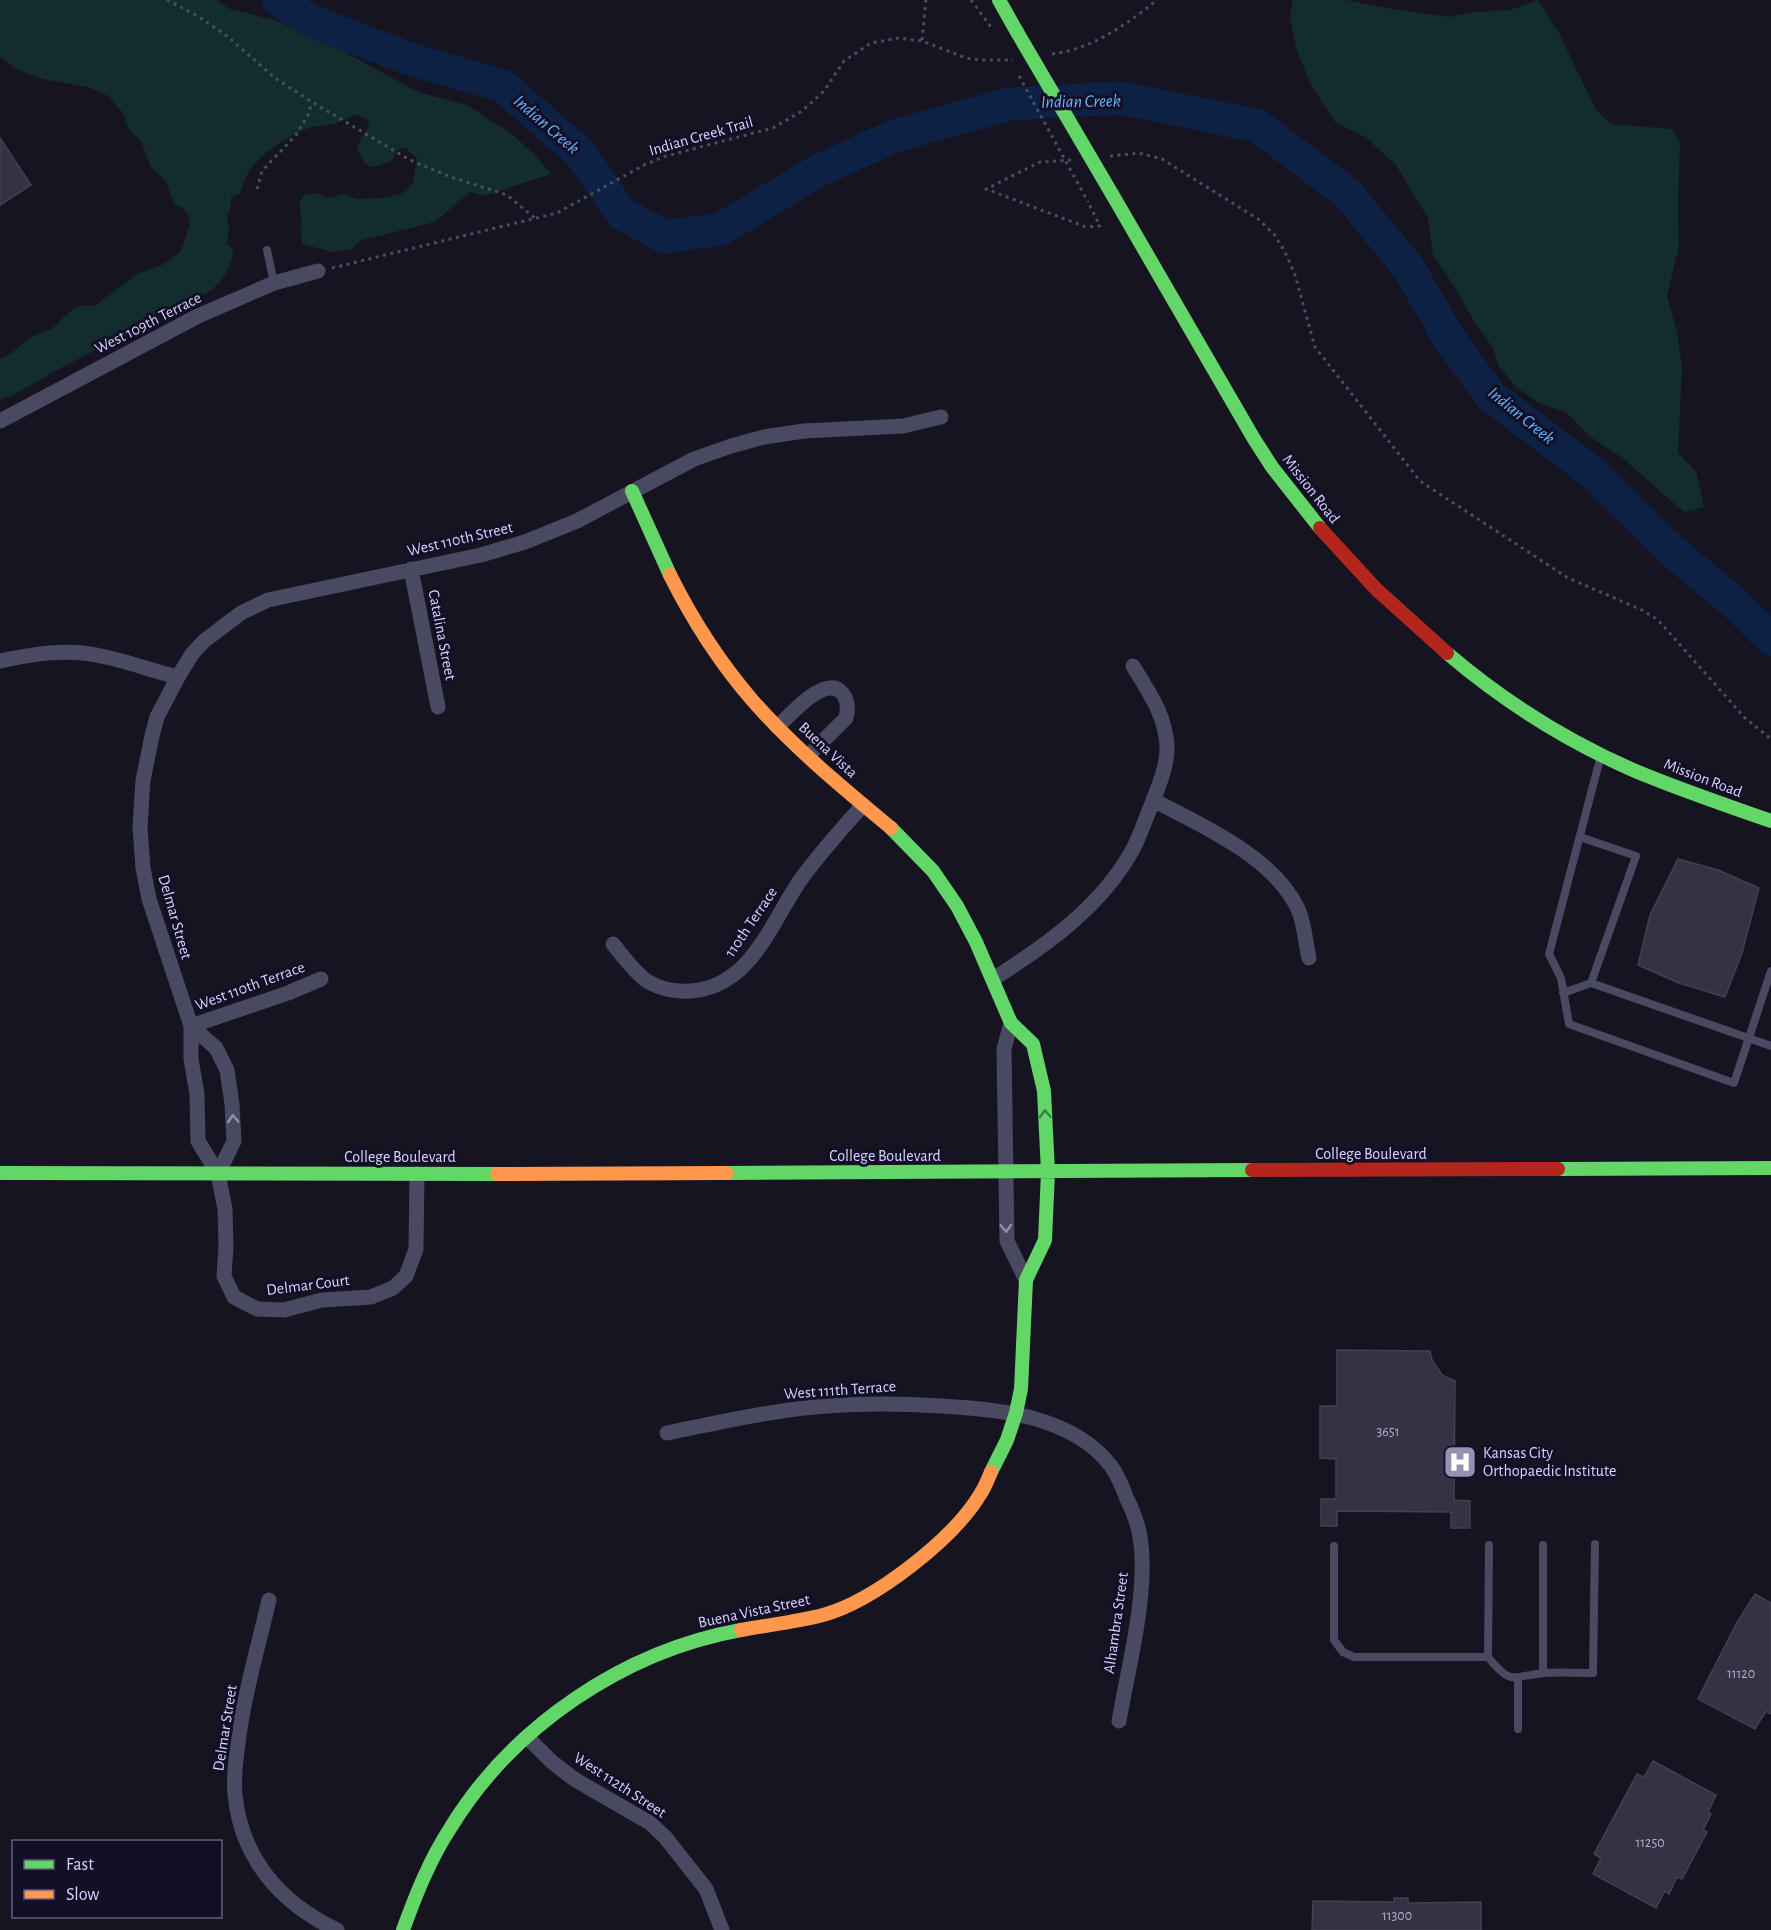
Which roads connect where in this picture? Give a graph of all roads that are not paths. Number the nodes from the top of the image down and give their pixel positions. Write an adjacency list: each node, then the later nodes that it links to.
1 (999, 0): 14 (main road, Mission Road, bridge)
2 (267, 250): 4 (lane)
3 (318, 271): 4 (street, West 109th Terrace)
4 (274, 283): 6 (street, West 109th Terrace)
5 (941, 417): 7 (street, West 110th Street)
6 (0, 421)
7 (632, 491): 8 (street, West 110th Street); 13 (main road, Buena Vista)
8 (411, 569): 11 (street, West 110th Street); 12 (street, Catalina Street)
9 (0, 661): 11 (street)
10 (1133, 666): 16 (street)
11 (177, 677): 28 (street, Delmar Street)
12 (438, 707)
13 (777, 727): 15 (main road, Buena Vista); 15 (street)
14 (1602, 754): 18 (main road, Mission Road); 19 (lane)
15 (808, 756): 17 (main road, Buena Vista)
16 (1153, 800): 21 (street); 24 (street)
17 (863, 805): 20 (street, 110th Terrace); 24 (main road, Buena Vista)
18 (1771, 820)
19 (1580, 837): 25 (lane); 26 (lane)
20 (613, 944)
21 (1309, 958)
22 (1771, 971): 29 (lane)
23 (321, 979): 28 (street, West 110th Terrace)
24 (993, 979): 27 (main road, Buena Vista)
25 (1591, 984): 26 (lane); 29 (lane)
26 (1563, 993): 29 (lane)
27 (1011, 1023): 32 (street); 33 (main road, Buena Vista, one-way to 27)
28 (191, 1026): 35 (street, Delmar Street); 35 (street, one-way to 28)
29 (1748, 1040): 30 (lane)
30 (1771, 1046)
31 (1771, 1168): 33 (main road, College Boulevard)
32 (1005, 1172): 33 (main road, College Boulevard); 36 (main road, College Boulevard); 37 (street, Buena Vista Street, one-way to 37)
33 (1048, 1172): 37 (main road, Buena Vista Street)
34 (0, 1173): 35 (main road, College Boulevard)
35 (218, 1174): 36 (main road, College Boulevard); 36 (street, Delmar Court)
36 (417, 1174)
37 (1026, 1280): 38 (main road, Buena Vista Street)
38 (1016, 1413): 39 (street, West 111th Terrace); 48 (street, Alhambra Street); 50 (main road, Buena Vista Street)
39 (667, 1433)
40 (1595, 1544): 46 (lane)
41 (1489, 1545): 45 (lane)
42 (1543, 1545): 46 (lane)
43 (1334, 1546): 45 (lane)
44 (269, 1600): 51 (street, Delmar Street)
45 (1488, 1657): 47 (lane)
46 (1544, 1673): 47 (lane)
47 (1518, 1678): 49 (lane)
48 (1119, 1721)
49 (1518, 1729)
50 (527, 1737): 52 (main road, Buena Vista Street); 53 (street, West 112th Street)
51 (337, 1930)
52 (404, 1930)
53 (722, 1930)

